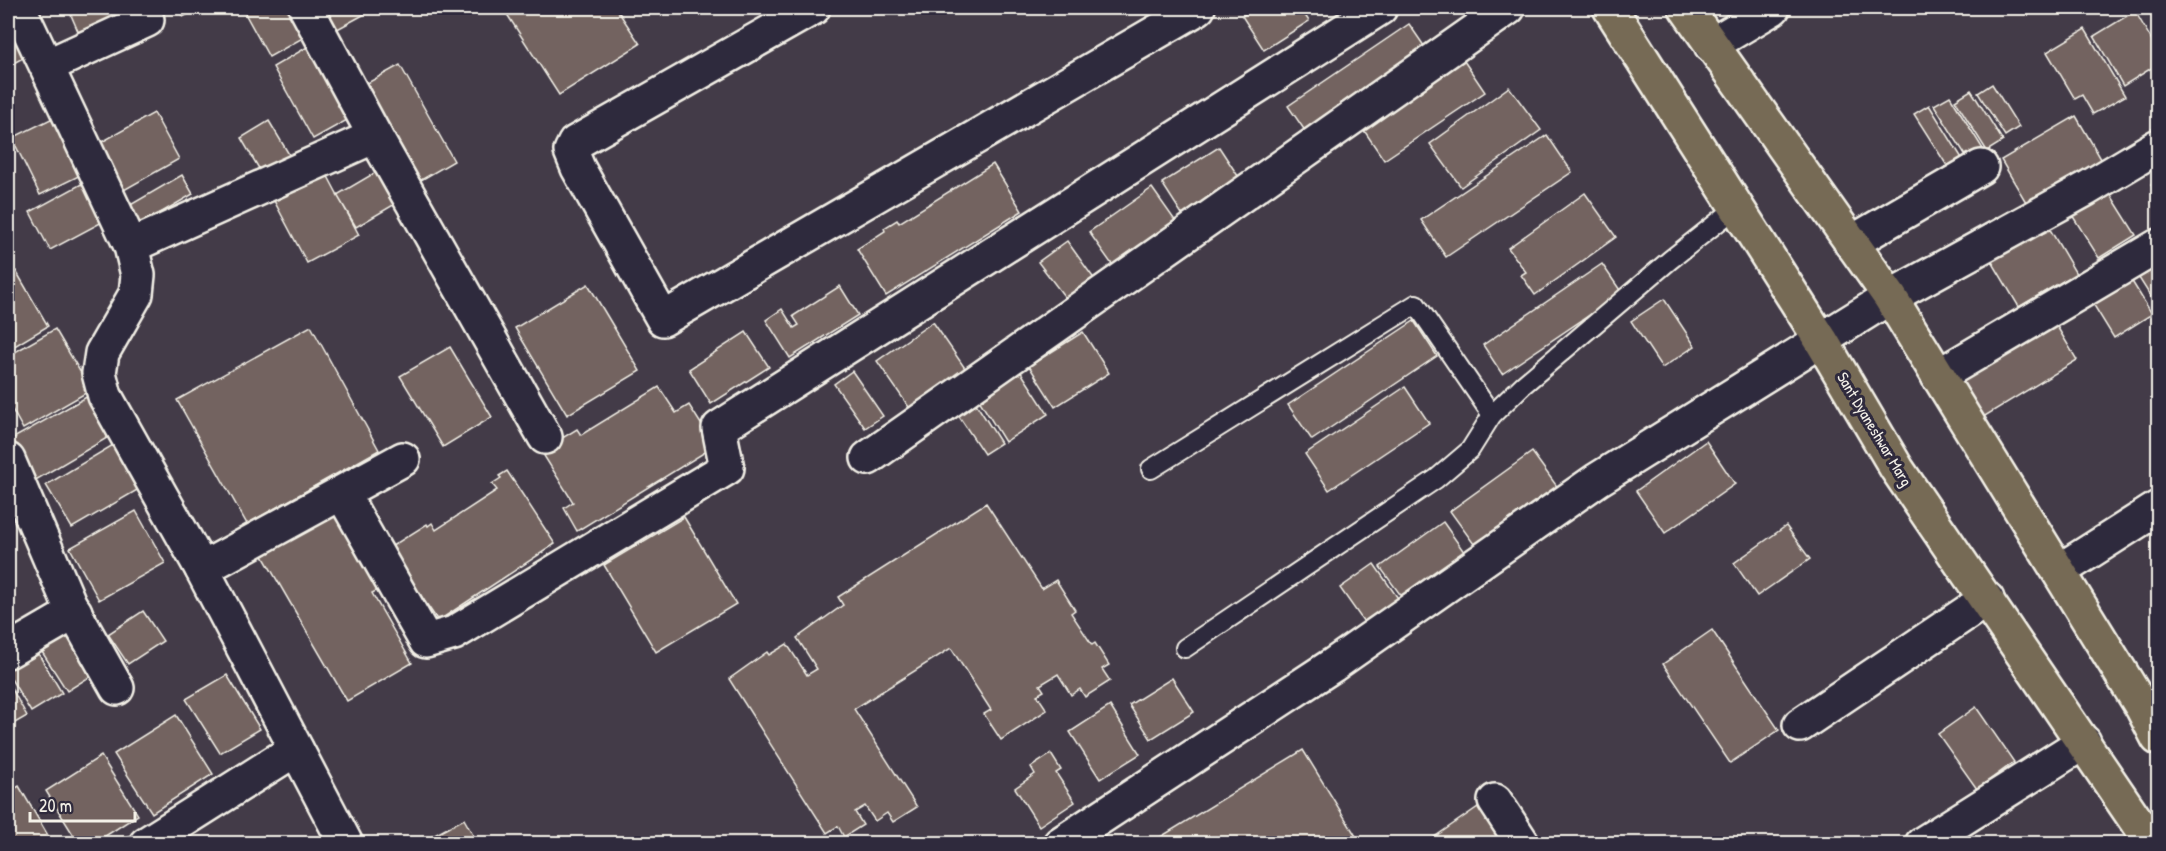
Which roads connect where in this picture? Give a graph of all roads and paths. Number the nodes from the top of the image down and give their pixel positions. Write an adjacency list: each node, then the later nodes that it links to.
1 (19, 8): 12 (street)
2 (306, 8): 13 (street)
3 (813, 8): 4 (street)
4 (1198, 8)
5 (1380, 8): 29 (street)
6 (1508, 8): 25 (street)
7 (1610, 8): 16 (main road, Sant Dyaneshwar Marg)
8 (1686, 8): 11 (main road)
9 (1773, 8): 11 (street)
10 (147, 20): 12 (street)
11 (1711, 45): 17 (main road)
12 (46, 66): 18 (street)
13 (375, 136): 18 (street); 24 (street)
14 (2158, 146): 20 (street)
15 (1981, 167): 17 (street)
16 (1737, 207): 21 (main road, Sant Dyaneshwar Marg); 23 (lane)
17 (1851, 243): 20 (main road)
18 (131, 246): 31 (street)
19 (2158, 246): 22 (street)
20 (1890, 297): 21 (street); 22 (main road)
21 (1821, 340): 33 (main road, Sant Dyaneshwar Marg); 45 (street)
22 (1938, 376): 32 (main road)
23 (1492, 415): 28 (lane); 35 (lane)
24 (546, 437)
25 (868, 458)
26 (403, 459): 29 (street)
27 (8, 460): 34 (street)
28 (1151, 469)
29 (342, 493): 31 (street)
30 (2158, 508): 32 (street)
31 (202, 569): 41 (street)
32 (2059, 571): 39 (main road)
33 (1987, 599): 38 (street); 40 (main road, Sant Dyaneshwar Marg)
34 (75, 612): 36 (street); 37 (street)
35 (1185, 648)
36 (8, 651)
37 (117, 688)
38 (1800, 725)
39 (2158, 738)
40 (2084, 742): 47 (street); 48 (main road, Sant Dyaneshwar Marg)
41 (296, 749): 43 (street); 44 (street)
42 (1495, 801): 46 (street)
43 (146, 843)
44 (346, 843)
45 (1060, 843)
46 (1523, 843)
47 (1922, 843)
48 (2152, 843)

